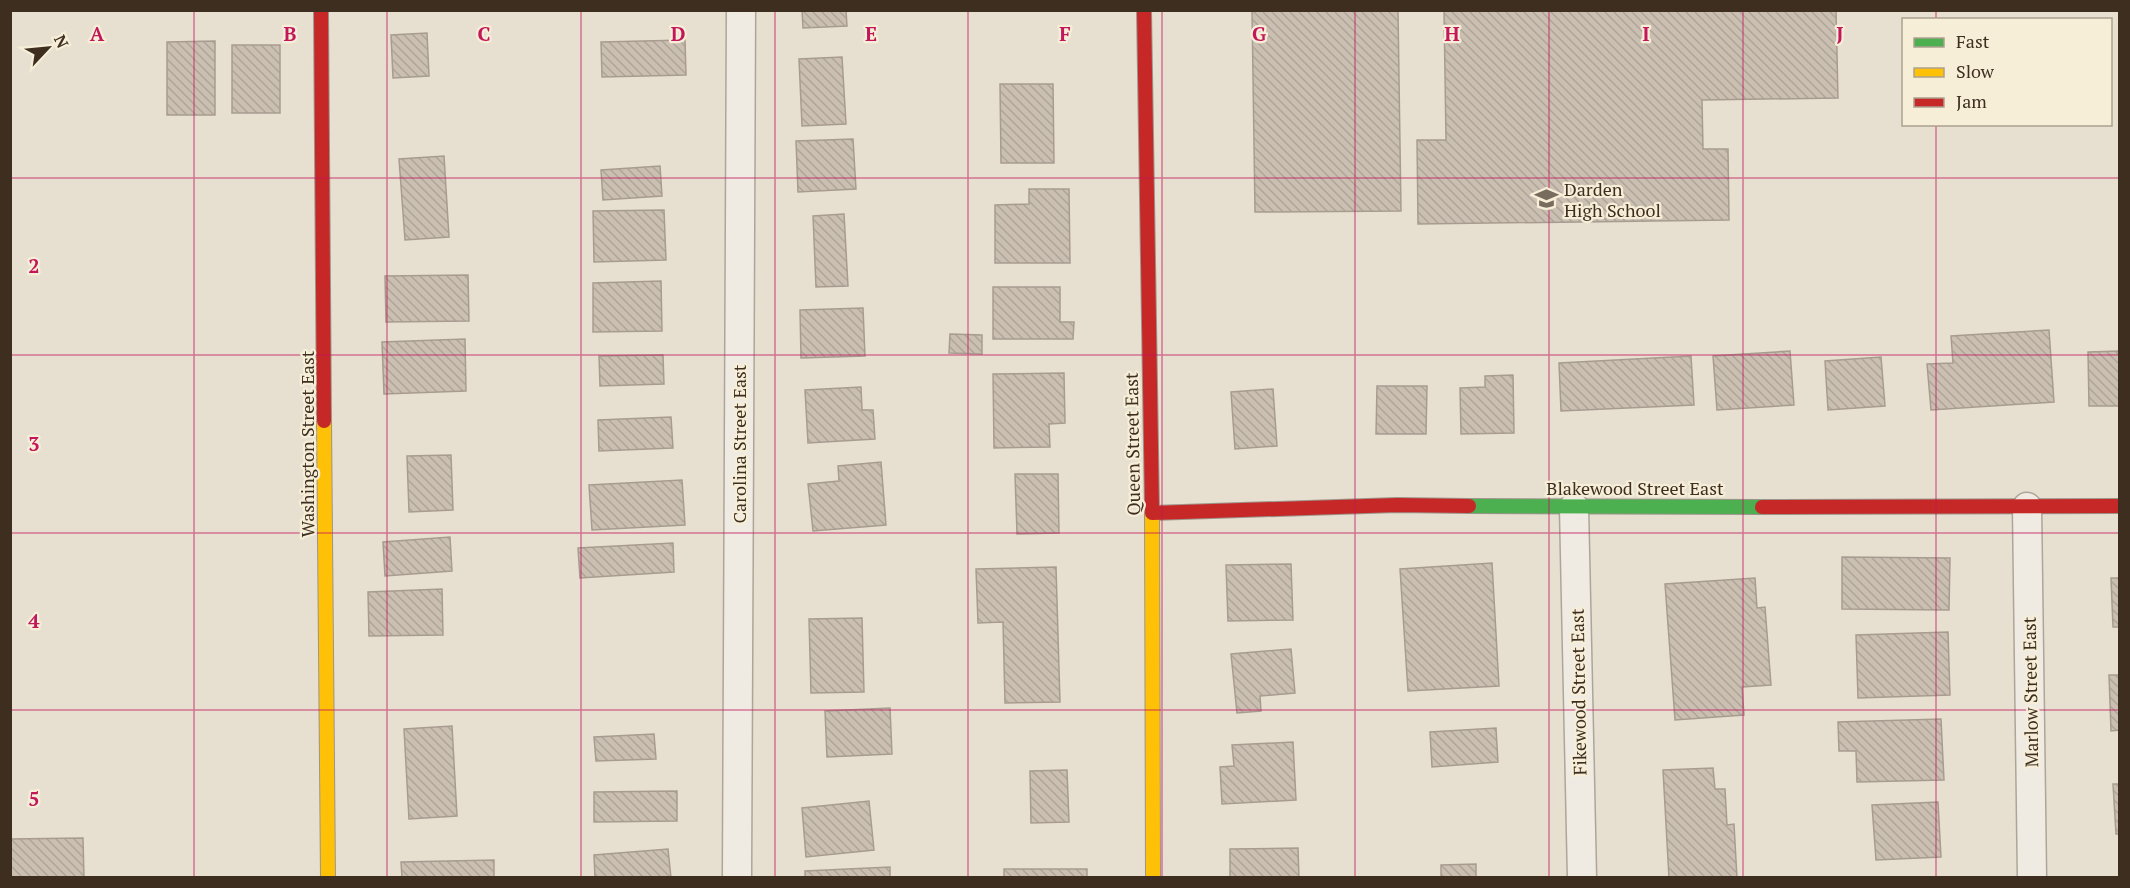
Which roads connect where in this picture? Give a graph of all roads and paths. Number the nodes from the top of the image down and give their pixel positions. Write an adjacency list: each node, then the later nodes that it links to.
1 (321, 10): 8 (street, Washington Street East)
2 (741, 10): 9 (street, Carolina Street East)
3 (1144, 10): 7 (street, Queen Street East)
4 (2120, 506): 6 (street, Blakewood Street East)
5 (1574, 507): 6 (street, Blakewood Street East); 7 (street, Blakewood Street East); 11 (street, Fikewood Street East)
6 (2027, 507): 12 (street, Marlow Street East)
7 (1152, 513): 10 (street, Queen Street East)
8 (328, 878)
9 (737, 878)
10 (1153, 878)
11 (1582, 878)
12 (2032, 878)

